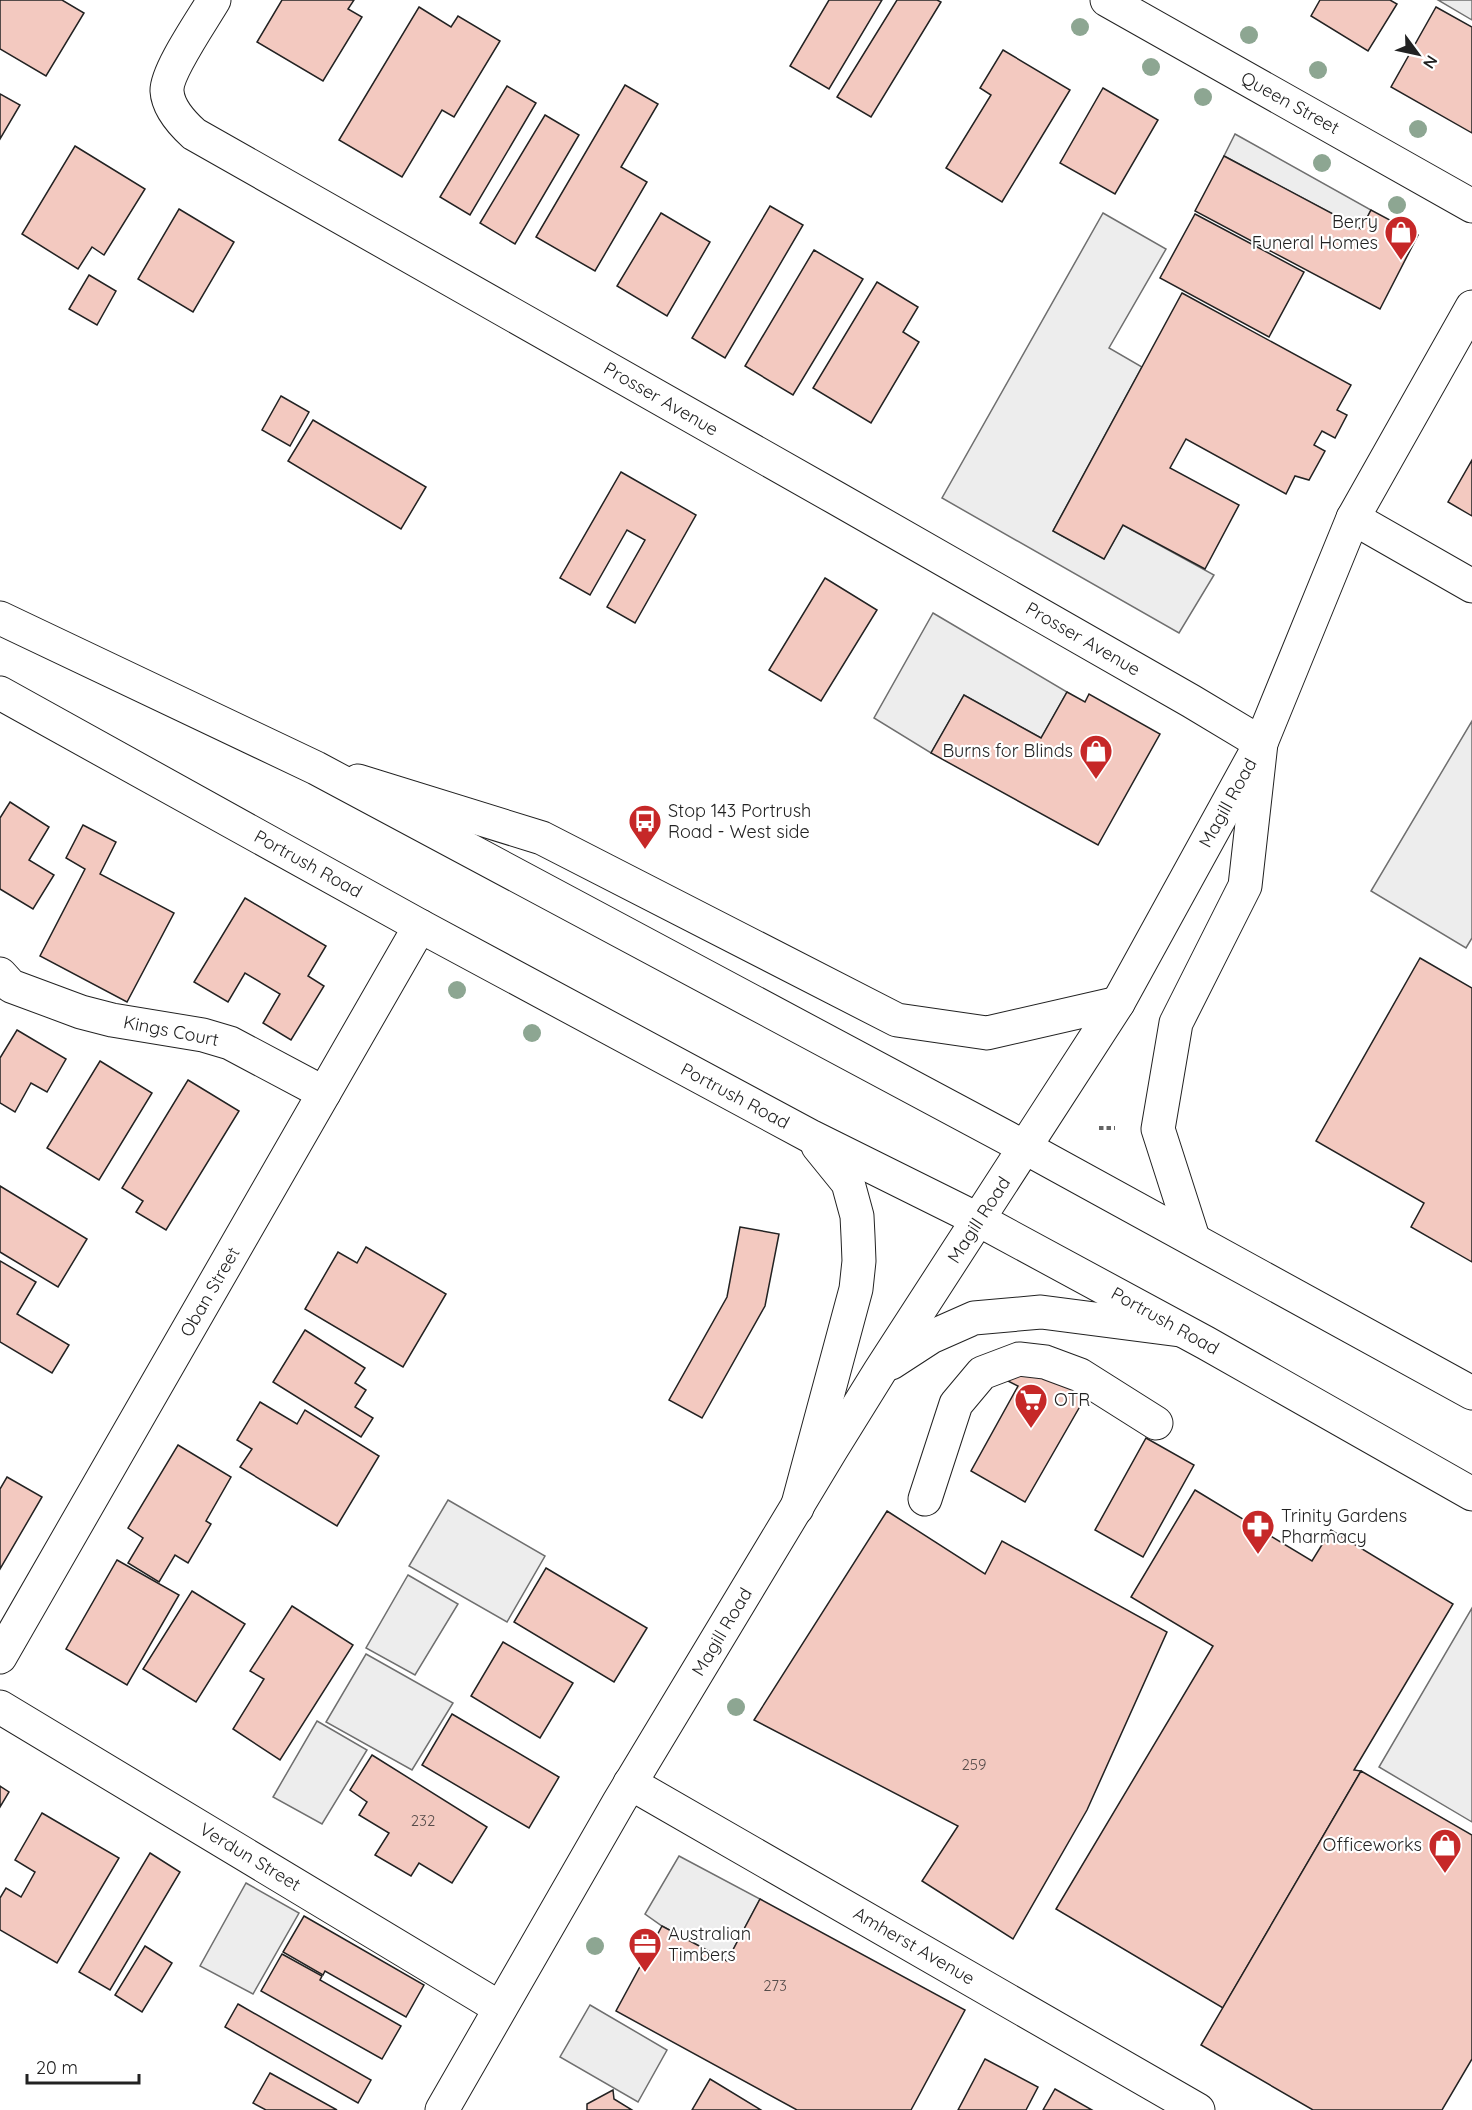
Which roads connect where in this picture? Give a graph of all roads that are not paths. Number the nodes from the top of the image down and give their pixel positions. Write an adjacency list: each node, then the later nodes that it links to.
1 (214, 0): 9 (main road, Prosser Avenue)
2 (1107, 0): 3 (main road, Queen Street)
3 (1472, 206)
4 (1472, 307): 5 (main road, Magill Road)
5 (1353, 518): 6 (main road); 9 (main road, Magill Road)
6 (1472, 586)
7 (0, 618): 10 (main road)
8 (0, 693): 11 (main road, Portrush Road)
9 (1261, 743): 13 (main road, Magill Road); 18 (main road)
10 (316, 768): 13 (main road); 16 (main road)
11 (420, 926): 14 (main road, Oban Street); 15 (main road, Portrush Road)
12 (4, 988): 14 (main road, Kings Court)
13 (1119, 1003): 16 (main road, Magill Road)
14 (324, 1094): 26 (main road, Oban Street)
15 (810, 1136): 17 (main road, Portrush Road); 25 (main road)
16 (1026, 1148): 17 (main road, Magill Road); 18 (main road)
17 (979, 1220): 19 (main road, Portrush Road); 20 (main road, Magill Road)
18 (1193, 1238): 21 (main road)
19 (1184, 1331): 20 (main road); 23 (main road, Portrush Road)
20 (880, 1371): 25 (main road, Magill Road)
21 (1472, 1393)
22 (1156, 1423): 24 (main road)
23 (1472, 1494)
24 (925, 1499)
25 (797, 1508): 28 (main road, Magill Road)
26 (0, 1657)
27 (0, 1707): 29 (main road, Verdun Street)
28 (630, 1783): 29 (main road, Magill Road); 31 (main road, Amherst Avenue)
29 (500, 2008): 30 (main road, Magill Road)
30 (442, 2110)
31 (1198, 2110)

